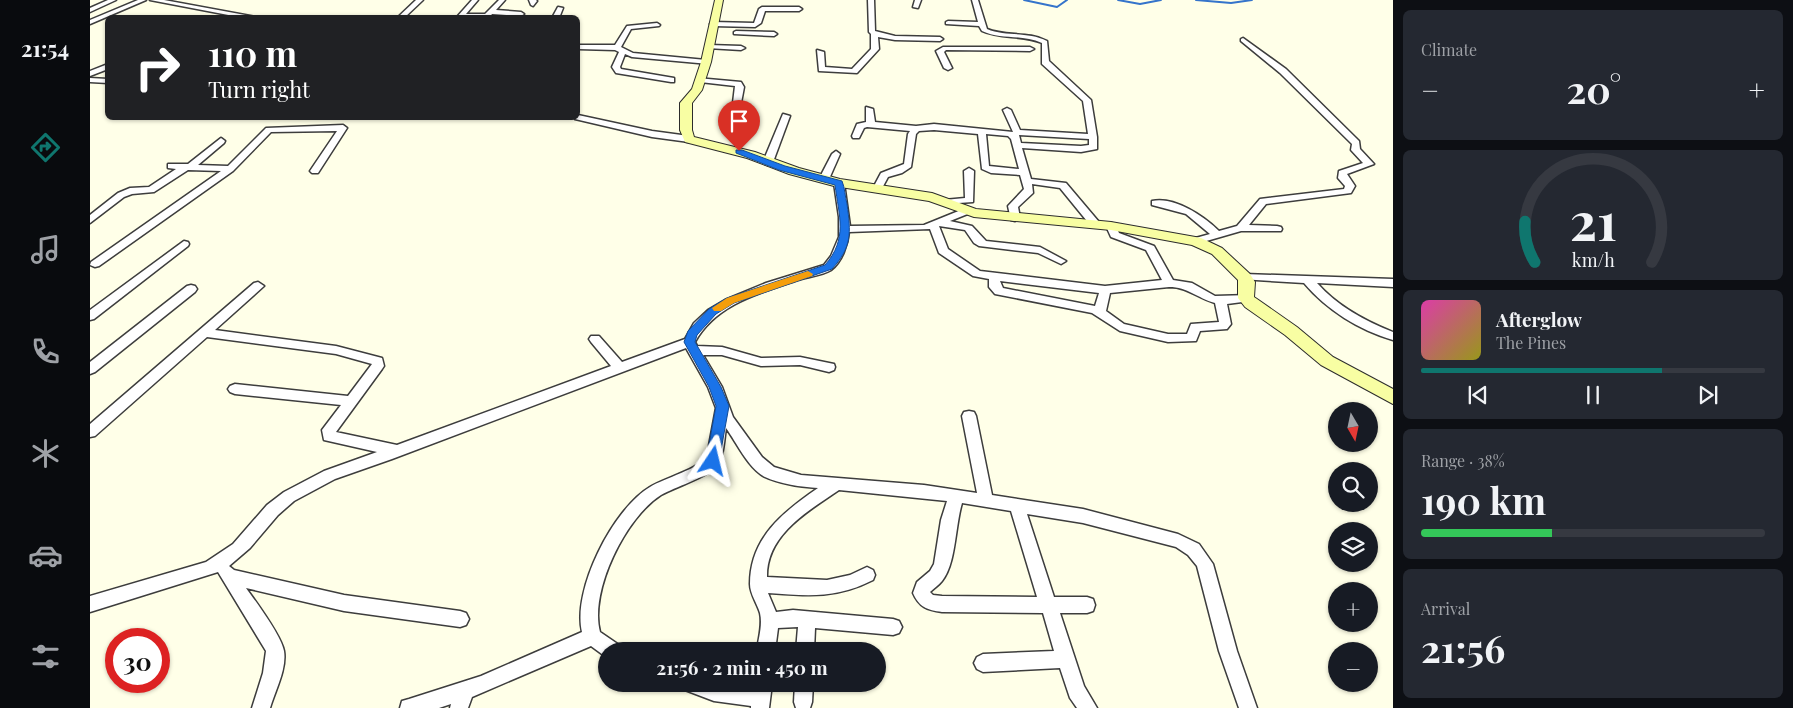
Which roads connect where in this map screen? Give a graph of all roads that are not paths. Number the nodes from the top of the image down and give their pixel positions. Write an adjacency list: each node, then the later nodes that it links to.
1 (113, 0): 12 (street)
2 (142, 0): 16 (street)
3 (153, 0): 10 (street)
4 (420, 0): 18 (street)
5 (475, 0): 19 (street)
6 (502, 0): 14 (street)
7 (719, 0): 27 (street)
8 (871, 0): 30 (street)
9 (975, 0): 25 (street)
10 (169, 1): 17 (street)
11 (560, 8): 21 (street)
12 (90, 10)
13 (799, 10): 27 (street)
14 (492, 12): 15 (street); 20 (street)
15 (520, 14)
16 (107, 15)
17 (242, 15)
18 (403, 15)
19 (461, 15)
20 (486, 15)
21 (556, 15)
22 (105, 16): 23 (street)
23 (90, 22)
24 (948, 23): 25 (street)
25 (982, 24): 28 (street)
26 (657, 26): 37 (street)
27 (712, 28): 29 (street); 34 (street)
28 (987, 32): 38 (street); 58 (street)
29 (774, 34)
30 (874, 34): 31 (street); 39 (street)
31 (940, 38)
32 (1243, 40): 80 (street)
33 (580, 47): 37 (street)
34 (709, 47): 35 (street); 40 (street)
35 (741, 48)
36 (1030, 48): 38 (street)
37 (620, 50): 40 (street); 45 (street)
38 (992, 50): 42 (street)
39 (820, 52)
40 (706, 62): 46 (street)
41 (105, 67): 43 (street)
42 (948, 68)
43 (90, 74)
44 (90, 80): 47 (street)
45 (670, 80)
46 (700, 80): 49 (street); 59 (street)
47 (105, 81): 48 (street)
48 (90, 89)
49 (737, 103)
50 (869, 109): 54 (street)
51 (1007, 110): 58 (street)
52 (786, 116): 62 (street)
53 (580, 117): 59 (street)
54 (871, 124): 55 (street); 57 (street)
55 (916, 129): 56 (street); 71 (street)
56 (982, 132): 58 (street); 68 (street)
57 (856, 136)
58 (1016, 138): 68 (street)
59 (689, 139): 62 (street)
60 (221, 141): 64 (street)
61 (836, 154): 69 (street)
62 (768, 162): 69 (street)
63 (171, 166): 64 (street)
64 (189, 166): 65 (street); 76 (street)
65 (230, 169): 66 (street); 88 (street)
66 (315, 171)
67 (969, 171): 72 (street)
68 (1026, 176): 75 (street); 78 (street)
69 (824, 179): 70 (street)
70 (839, 183): 71 (street); 81 (street)
71 (878, 188): 72 (street)
72 (947, 202): 74 (street)
73 (1155, 203): 84 (street)
74 (970, 212): 75 (street); 77 (street); 82 (street)
75 (1015, 218): 78 (street)
76 (90, 220)
77 (936, 223): 81 (street); 82 (street); 89 (street)
78 (1095, 224): 79 (street)
79 (1111, 226): 85 (street); 92 (street)
80 (1241, 228): 83 (street); 84 (street)
81 (845, 229): 104 (street)
82 (969, 229): 87 (street)
83 (1277, 230)
84 (1218, 236): 85 (street)
85 (1196, 241): 90 (street)
86 (184, 244): 100 (street)
87 (1061, 261)
88 (92, 265)
89 (994, 277): 96 (street); 99 (street)
90 (1244, 277): 91 (street); 97 (street)
91 (1308, 280): 93 (street); 102 (street)
92 (1169, 283): 96 (street); 98 (street)
93 (1393, 283)
94 (258, 286): 101 (street)
95 (191, 289): 107 (street)
96 (1104, 290): 99 (street)
97 (1246, 298): 98 (street); 109 (street)
98 (1220, 300): 99 (street)
99 (1100, 311)
100 (90, 316)
101 (204, 332): 110 (street); 113 (street)
102 (1393, 336)
103 (595, 339): 106 (street)
104 (691, 346): 105 (street); 106 (street); 111 (street)
105 (829, 367)
106 (620, 368): 114 (street)
107 (90, 370)
108 (235, 389): 110 (street)
109 (1393, 397)
110 (352, 401): 114 (street)
111 (722, 406): 115 (street); 129 (street)
112 (968, 416): 117 (street)
113 (90, 432)
114 (397, 451): 119 (street)
115 (838, 483): 116 (street); 121 (street)
116 (956, 497): 117 (street); 123 (street)
117 (986, 502): 118 (street)
118 (1017, 507): 123 (street); 142 (street)
119 (225, 569): 122 (street); 125 (street); 138 (street)
120 (867, 575): 121 (street)
121 (758, 584): 127 (street)
122 (90, 604)
123 (1047, 604): 124 (street); 133 (street)
124 (1087, 605)
125 (460, 619)
126 (807, 619): 127 (street); 128 (street); 132 (street)
127 (770, 622): 131 (street)
128 (893, 627)
129 (592, 637): 130 (street); 135 (street)
130 (600, 642)
131 (767, 642)
132 (806, 642)
133 (1066, 660): 134 (street); 141 (street)
134 (983, 663)
135 (465, 690): 139 (street); 140 (street)
136 (714, 692): 137 (street)
137 (761, 697)
138 (261, 708)
139 (409, 708)
140 (458, 708)
141 (1088, 708)
142 (1248, 708)

